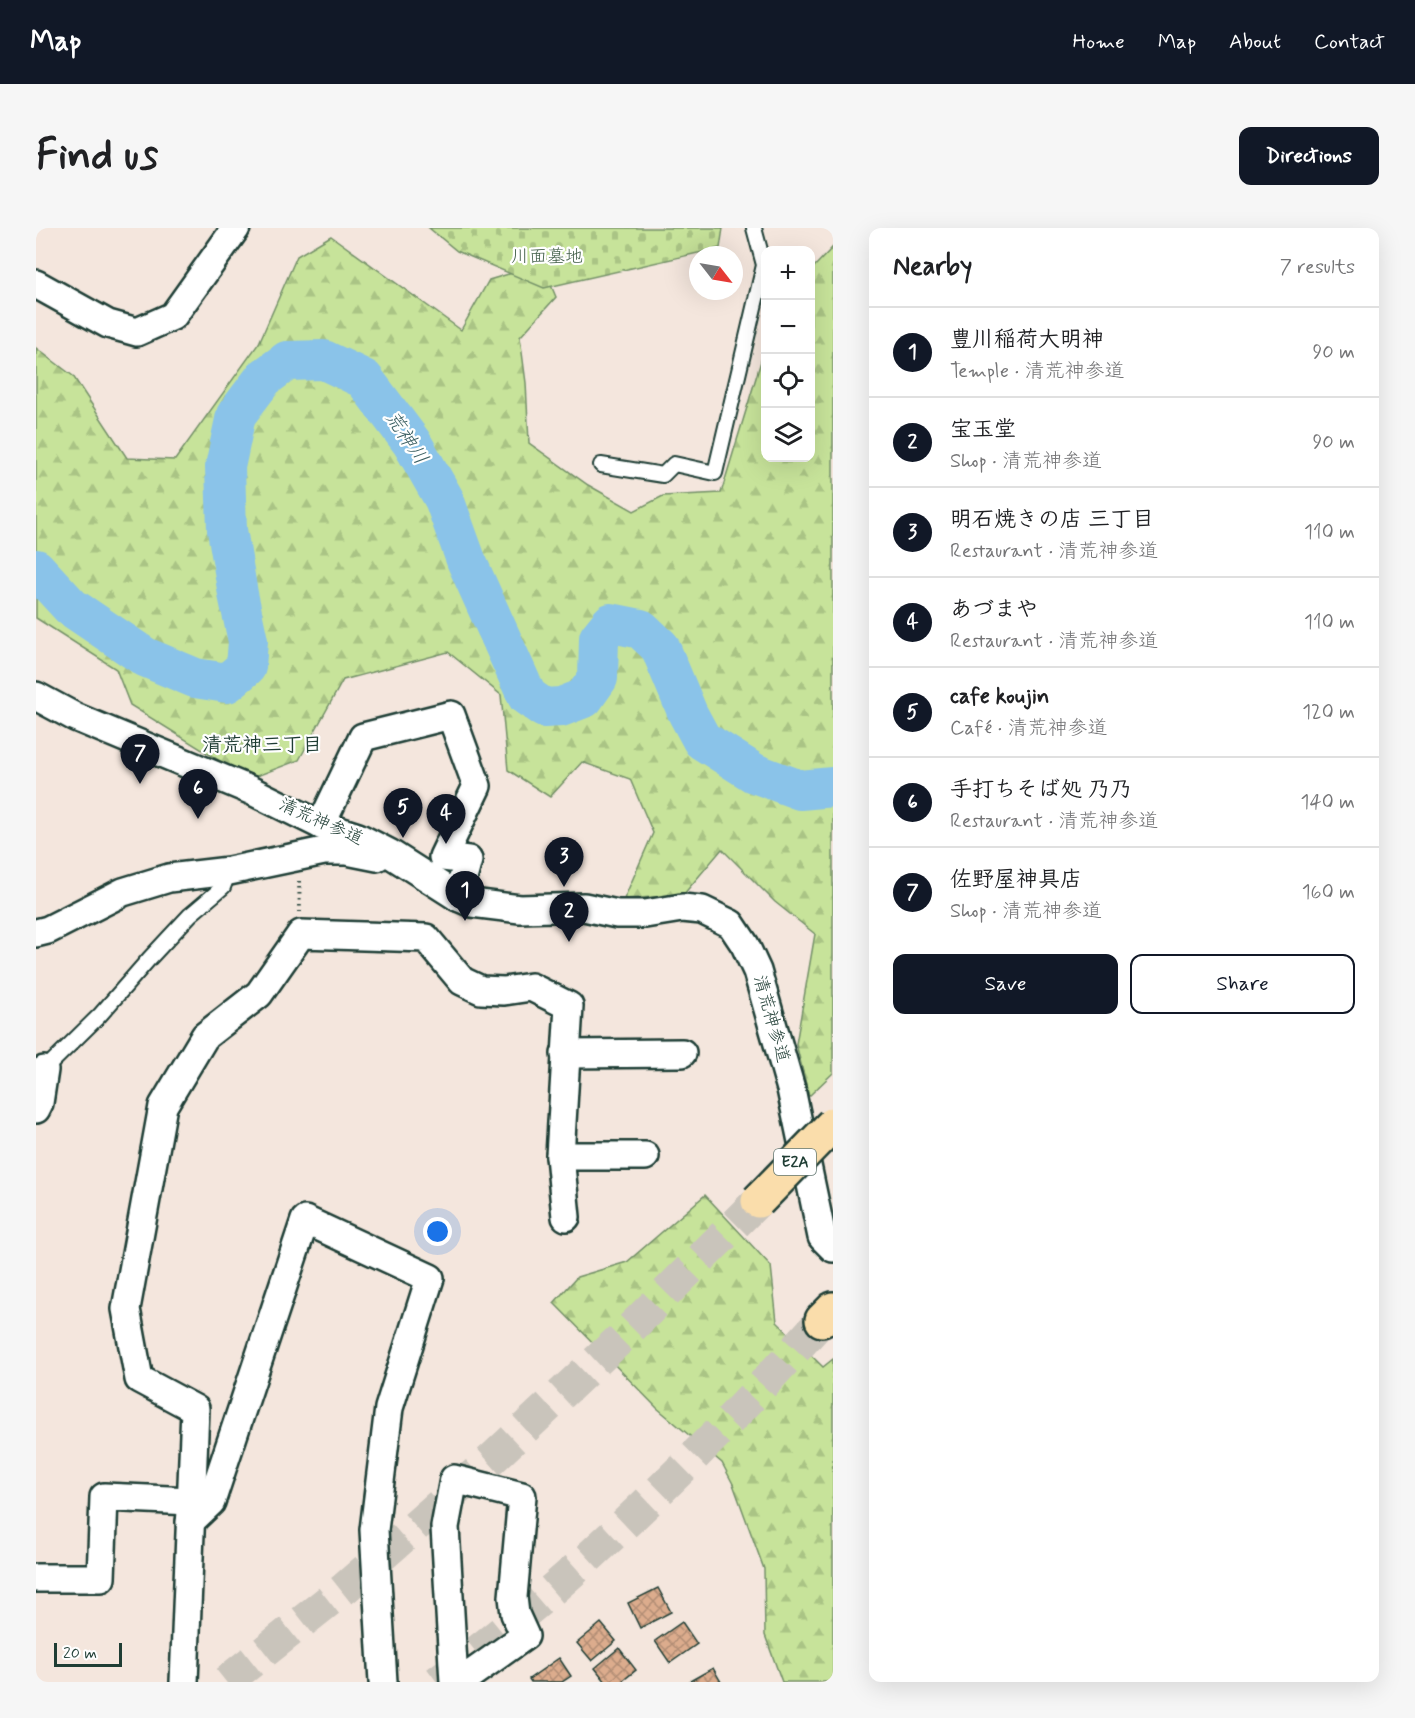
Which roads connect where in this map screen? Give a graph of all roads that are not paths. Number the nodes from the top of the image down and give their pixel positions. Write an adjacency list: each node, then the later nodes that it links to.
1 (236, 228): 3 (street)
2 (754, 228): 4 (lane)
3 (36, 284)
4 (601, 465)
5 (36, 696): 6 (street, 清荒神参道)
6 (321, 825): 7 (street, 清荒神参道); 9 (street)
7 (397, 859): 8 (street); 9 (street, 清荒神参道)
8 (228, 871): 10 (street); 13 (lane)
9 (458, 897): 20 (street, 清荒神参道)
10 (36, 933)
11 (682, 1053): 12 (street)
12 (565, 1054): 16 (street); 21 (street)
13 (44, 1070): 14 (street)
14 (36, 1109)
15 (833, 1124): 18 (highway, E2A, bridge)
16 (560, 1156): 17 (street); 19 (street)
17 (645, 1156)
18 (758, 1201)
19 (566, 1217)
20 (833, 1248)
21 (191, 1511): 22 (street); 23 (street); 24 (street)
22 (36, 1578)
23 (184, 1682)
24 (383, 1682)
25 (454, 1682): 26 (street)
26 (460, 1682)

